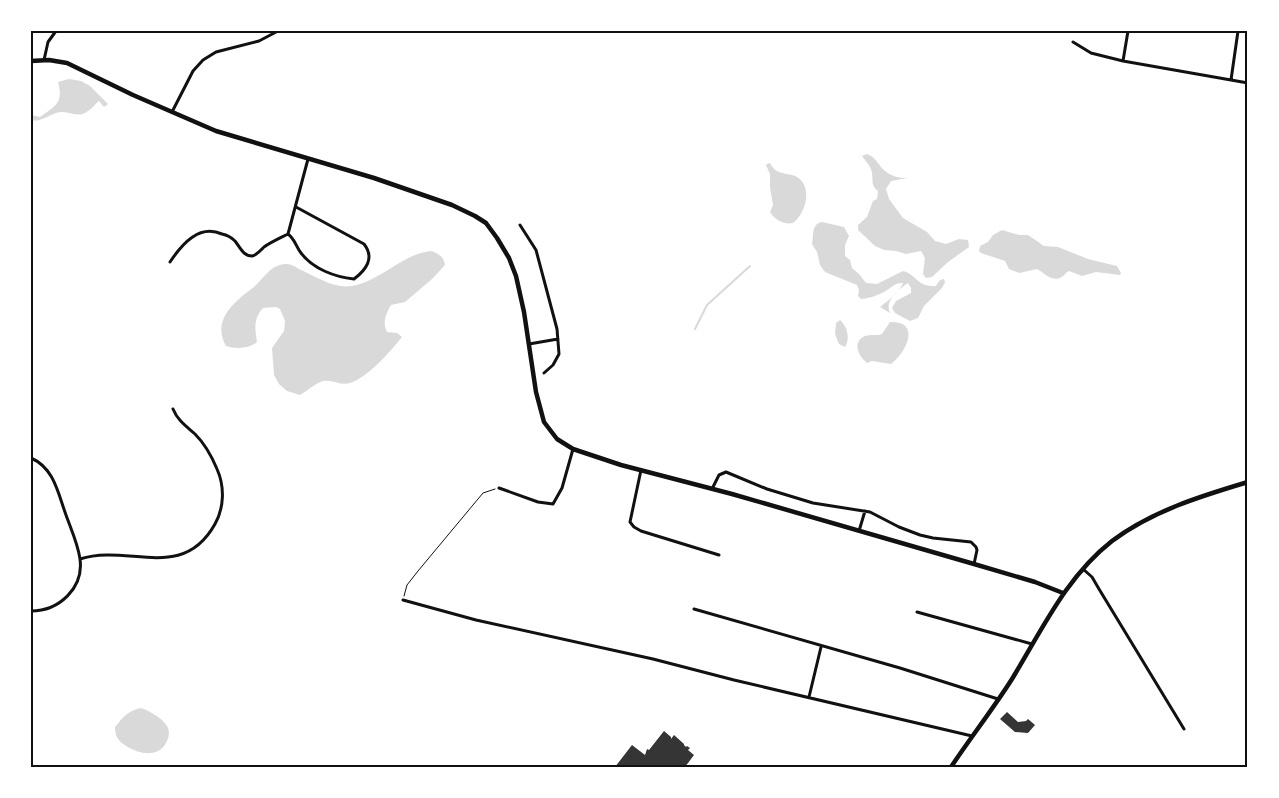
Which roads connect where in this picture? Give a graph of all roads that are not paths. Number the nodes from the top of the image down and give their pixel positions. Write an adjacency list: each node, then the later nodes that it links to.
1 (56, 31): 6 (street)
2 (278, 31): 11 (street)
3 (1128, 31): 8 (street)
4 (1238, 31): 9 (street)
5 (1073, 42): 8 (street)
6 (44, 60): 7 (street); 11 (street)
7 (31, 61)
8 (1123, 61): 9 (street)
9 (1230, 80): 10 (street)
10 (1248, 83)
11 (172, 112): 12 (street)
12 (308, 159): 13 (street); 18 (street)
13 (296, 207): 15 (street); 15 (street)
14 (520, 224): 17 (street)
15 (288, 234): 16 (street)
16 (170, 262)
17 (558, 339): 18 (street); 19 (street)
18 (528, 344): 21 (street)
19 (544, 372)
20 (173, 409): 30 (street)
21 (573, 449): 23 (street); 25 (street)
22 (31, 458): 30 (street)
23 (642, 470): 26 (street); 29 (street)
24 (1248, 482): 32 (street)
25 (499, 488)
26 (712, 489): 27 (street); 28 (street)
27 (865, 511): 28 (street); 31 (street)
28 (859, 531): 31 (street)
29 (719, 555)
30 (80, 559): 36 (street)
31 (974, 564): 33 (street)
32 (1083, 568): 33 (street); 42 (street)
33 (1063, 593): 38 (street)
34 (403, 600): 40 (street)
35 (694, 609): 39 (street)
36 (31, 611)
37 (917, 612): 38 (street)
38 (1032, 644): 41 (street)
39 (821, 647): 40 (street); 41 (street)
40 (809, 697): 43 (street)
41 (998, 699): 43 (street)
42 (1184, 729)
43 (972, 736): 44 (street)
44 (951, 767)

